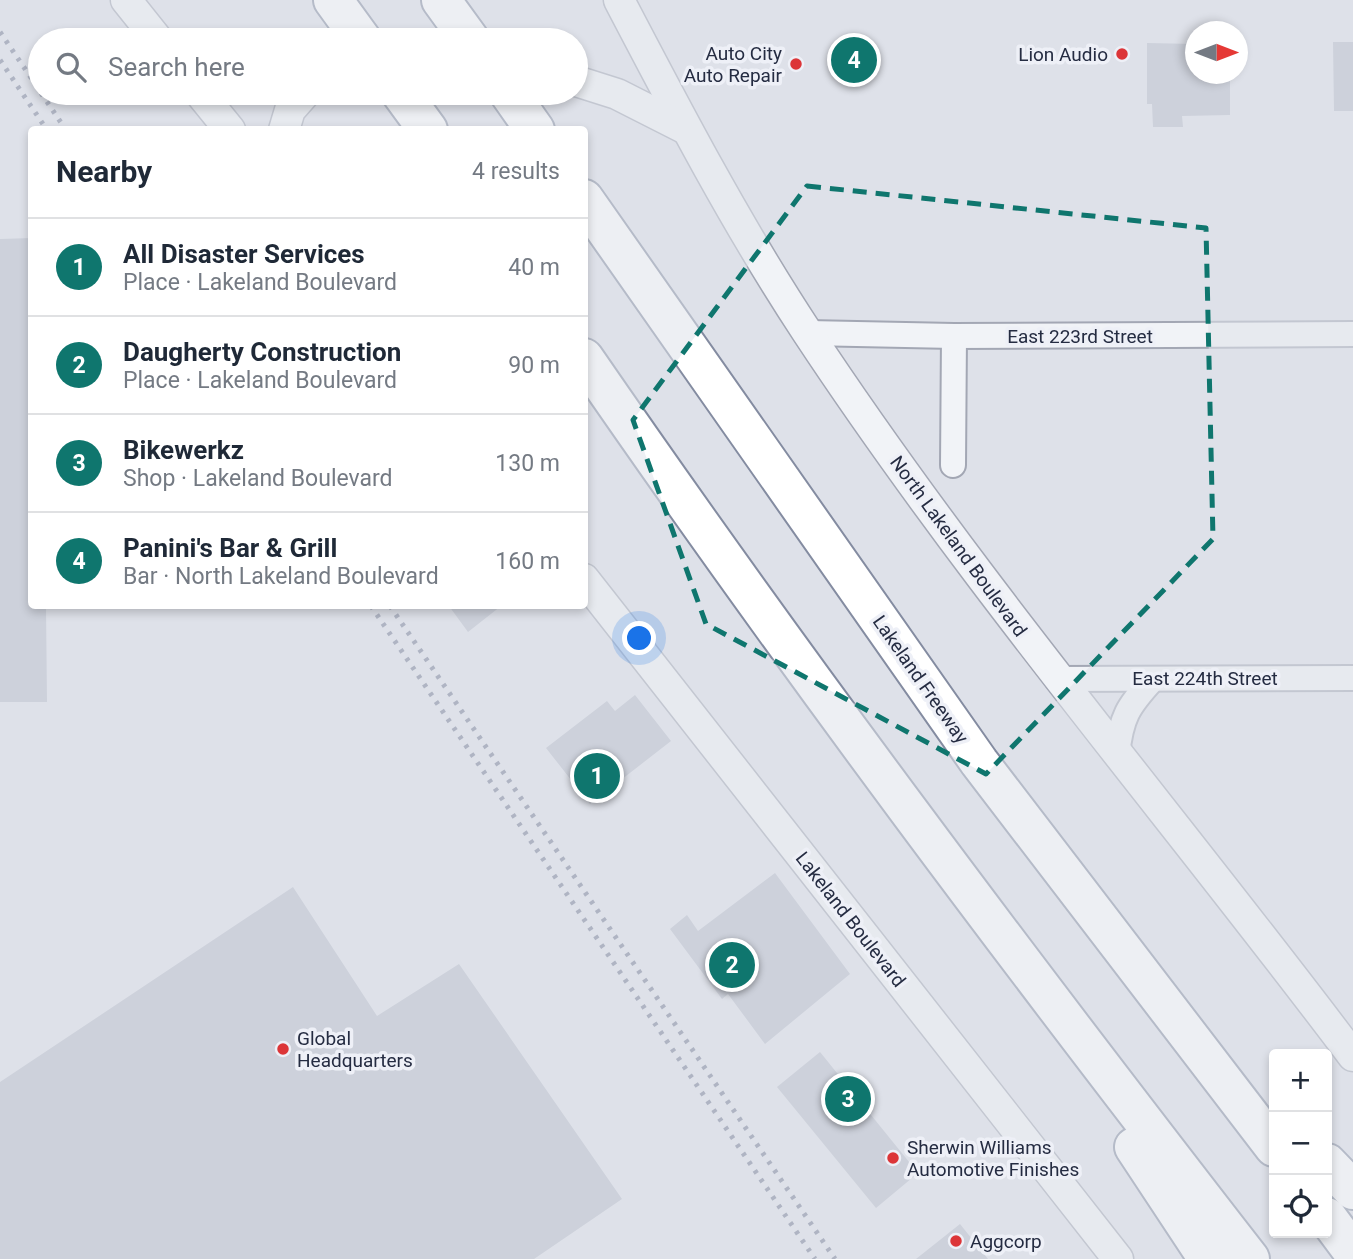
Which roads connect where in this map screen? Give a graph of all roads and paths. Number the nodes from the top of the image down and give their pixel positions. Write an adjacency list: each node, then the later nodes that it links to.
1 (126, 0): 6 (street)
2 (333, 0): 7 (highway)
3 (441, 0): 8 (highway)
4 (456, 0): 9 (highway)
5 (619, 0): 15 (street, North Lakeland Boulevard)
6 (149, 28)
7 (353, 28)
8 (461, 28)
9 (473, 28)
10 (588, 84): 15 (street)
11 (210, 105): 13 (street)
12 (294, 105): 14 (street)
13 (227, 126)
14 (285, 126)
15 (686, 129): 17 (street, North Lakeland Boulevard)
16 (588, 205): 27 (highway, Lakeland Freeway)
17 (808, 333): 19 (street, East 223rd Street); 25 (street, North Lakeland Boulevard)
18 (1353, 334): 19 (street, East 223rd Street)
19 (954, 336): 21 (street)
20 (588, 364): 28 (highway)
21 (953, 465)
22 (588, 584): 36 (street, Lakeland Boulevard)
23 (1153, 678): 24 (street, East 224th Street); 25 (street, East 224th Street); 26 (street)
24 (1353, 678)
25 (1057, 679): 26 (street, North Lakeland Boulevard)
26 (1117, 755): 29 (street, North Lakeland Boulevard)
27 (1140, 968): 30 (highway); 31 (highway, Lakeland Freeway)
28 (1043, 991): 37 (highway); 38 (highway)
29 (1348, 1043)
30 (1269, 1103)
31 (1269, 1140)
32 (1332, 1168): 33 (highway)
33 (1353, 1191)
34 (1332, 1224): 35 (highway)
35 (1353, 1252)
36 (1118, 1259)
37 (1208, 1259)
38 (1250, 1259)

